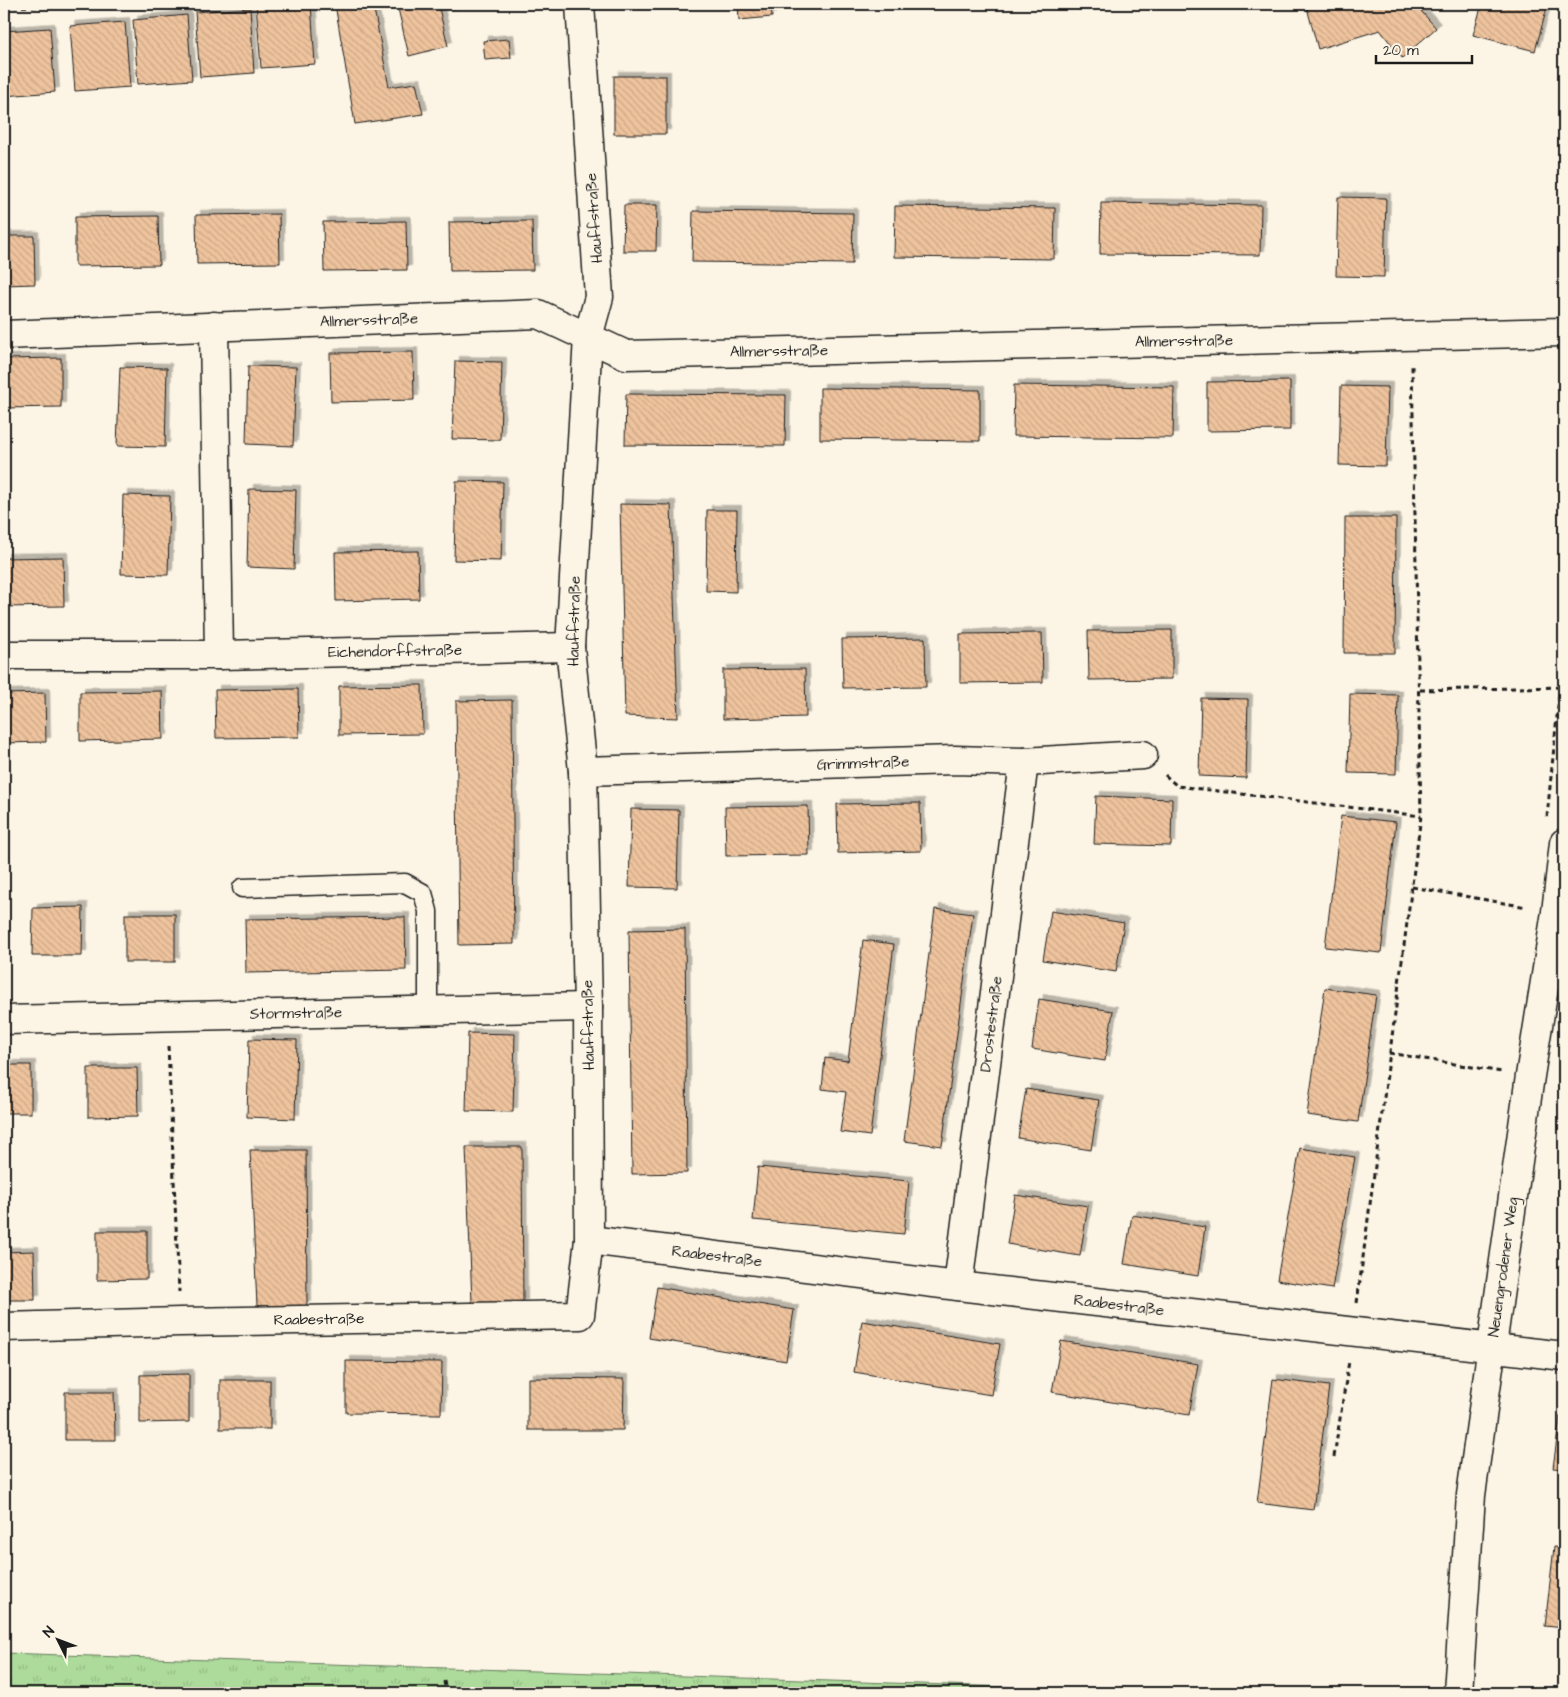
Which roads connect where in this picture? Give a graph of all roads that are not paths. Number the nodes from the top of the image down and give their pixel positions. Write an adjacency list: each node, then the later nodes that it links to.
1 (580, 4): 5 (street, Hauffstraße)
2 (214, 326): 4 (street, Allmersstraße); 5 (street, Allmersstraße); 8 (street)
3 (1564, 332): 5 (street, Allmersstraße)
4 (4, 335)
5 (588, 337): 6 (street, Hauffstraße)
6 (570, 647): 8 (street, Eichendorffstraße); 11 (street, Hauffstraße)
7 (4, 655): 8 (street, Eichendorffstraße)
8 (220, 655)
9 (1143, 755): 10 (street, Grimmstraße)
10 (1024, 762): 11 (street, Grimmstraße); 18 (street, Drostestraße)
11 (583, 771): 14 (street, Hauffstraße)
12 (1564, 843): 20 (street, Neuengrodener Weg)
13 (242, 888): 15 (lane)
14 (588, 1007): 15 (street, Stormstraße); 17 (street, Hauffstraße)
15 (428, 1010): 16 (street, Stormstraße)
16 (4, 1020)
17 (589, 1240): 18 (street, Raabestraße); 19 (street, Raabestraße)
18 (958, 1286): 20 (street, Raabestraße)
19 (4, 1327)
20 (1491, 1349): 21 (street, Raabestraße); 22 (street, Neuengrodener Weg)
21 (1564, 1356)
22 (1458, 1693)

